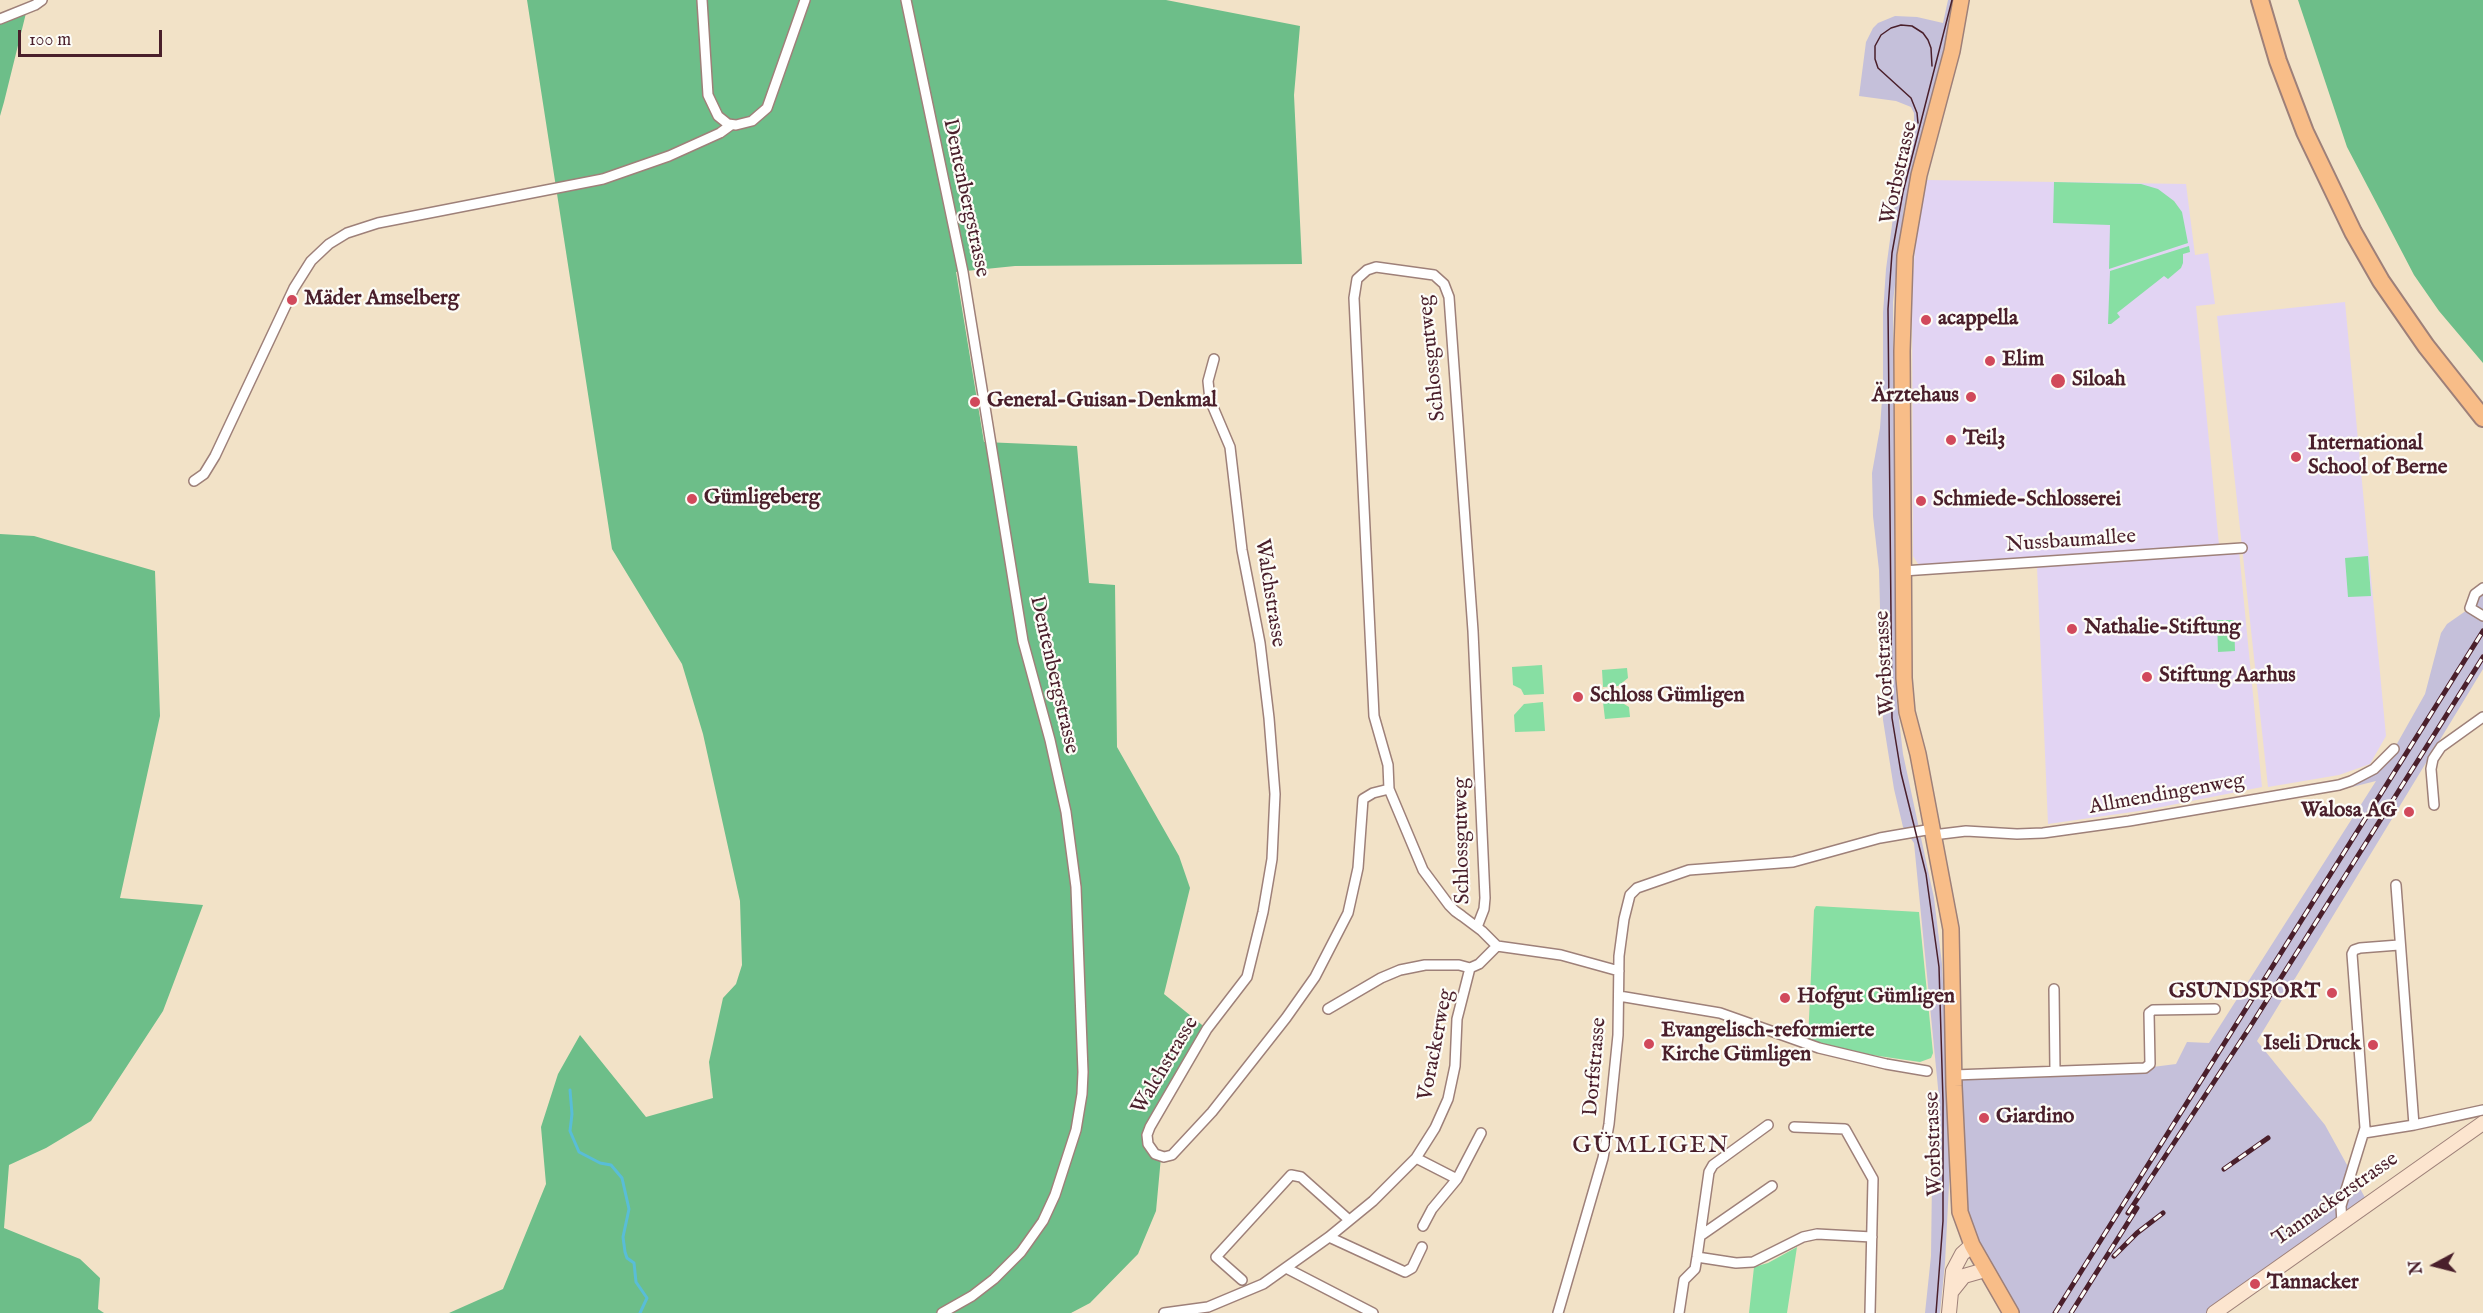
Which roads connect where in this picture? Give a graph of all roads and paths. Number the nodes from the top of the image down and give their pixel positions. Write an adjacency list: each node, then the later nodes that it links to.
1 (42, 0): 8 (street)
2 (702, 0): 9 (street)
3 (805, 0): 9 (street)
4 (906, 0): 60 (street, Dentenbergstrasse)
5 (1961, 0): 15 (main road, Worbstrasse)
6 (2260, 0): 12 (highway)
7 (2267, 0): 11 (highway)
8 (0, 19)
9 (731, 125): 13 (street)
10 (1214, 359): 20 (street, Walchstrasse)
11 (2483, 405)
12 (2483, 418)
13 (194, 480)
14 (2242, 548): 15 (street, Nussbaumallee)
15 (1903, 571): 22 (main road, Worbstrasse)
16 (2483, 588): 17 (street)
17 (2483, 616)
18 (2483, 717): 21 (street)
19 (2394, 749): 22 (street, Allmendingenweg)
20 (1389, 789): 25 (street); 25 (street, Schlossgutweg)
21 (2434, 805)
22 (1933, 832): 24 (street, Allmendingenweg); 36 (main road, Worbstrasse)
23 (2396, 885): 26 (street)
24 (1633, 892): 29 (street, Dorfstrasse)
25 (1478, 927): 27 (street)
26 (2399, 945): 40 (street); 43 (street)
27 (1497, 946): 28 (street, Vorackerweg); 29 (street)
28 (1470, 968): 32 (street, Vorackerweg); 44 (street, Vorackerweg)
29 (1619, 971): 31 (street, Dorfstrasse)
30 (2054, 989): 35 (street)
31 (1619, 996): 34 (street); 63 (street, Dorfstrasse)
32 (1328, 1009)
33 (2216, 1009): 35 (street)
34 (1927, 1071)
35 (2055, 1071): 36 (street)
36 (1954, 1075): 53 (main road, Worbstrasse)
37 (2483, 1110): 40 (street)
38 (2483, 1123): 48 (street, Tannackerstrasse)
39 (1768, 1125): 50 (street)
40 (2414, 1125): 43 (street)
41 (1794, 1127): 52 (street)
42 (1481, 1132): 45 (street)
43 (2364, 1133): 48 (street)
44 (1416, 1158): 45 (street); 47 (street, Vorackerweg)
45 (1457, 1179): 49 (street)
46 (1772, 1186): 50 (street)
47 (1348, 1219): 51 (street, Vorackerweg); 58 (street)
48 (2342, 1223): 68 (street, Tannackerstrasse)
49 (1424, 1226)
50 (1700, 1236): 55 (street)
51 (1329, 1237): 54 (street); 56 (street, Vorackerweg)
52 (1872, 1237): 55 (street); 65 (street)
53 (1972, 1245): 57 (main road, Worbstrasse); 59 (street)
54 (1422, 1247)
55 (1697, 1257): 64 (street)
56 (1286, 1268): 61 (street, Vorackerweg); 62 (street)
57 (1985, 1270): 59 (street); 67 (main road, Worbstrasse)
58 (1242, 1280)
59 (1952, 1291): 66 (street)
60 (942, 1313)
61 (1164, 1313)
62 (1373, 1313)
63 (1558, 1313)
64 (1679, 1313)
65 (1870, 1313)
66 (1949, 1313)
67 (2011, 1313)
68 (2214, 1313)

